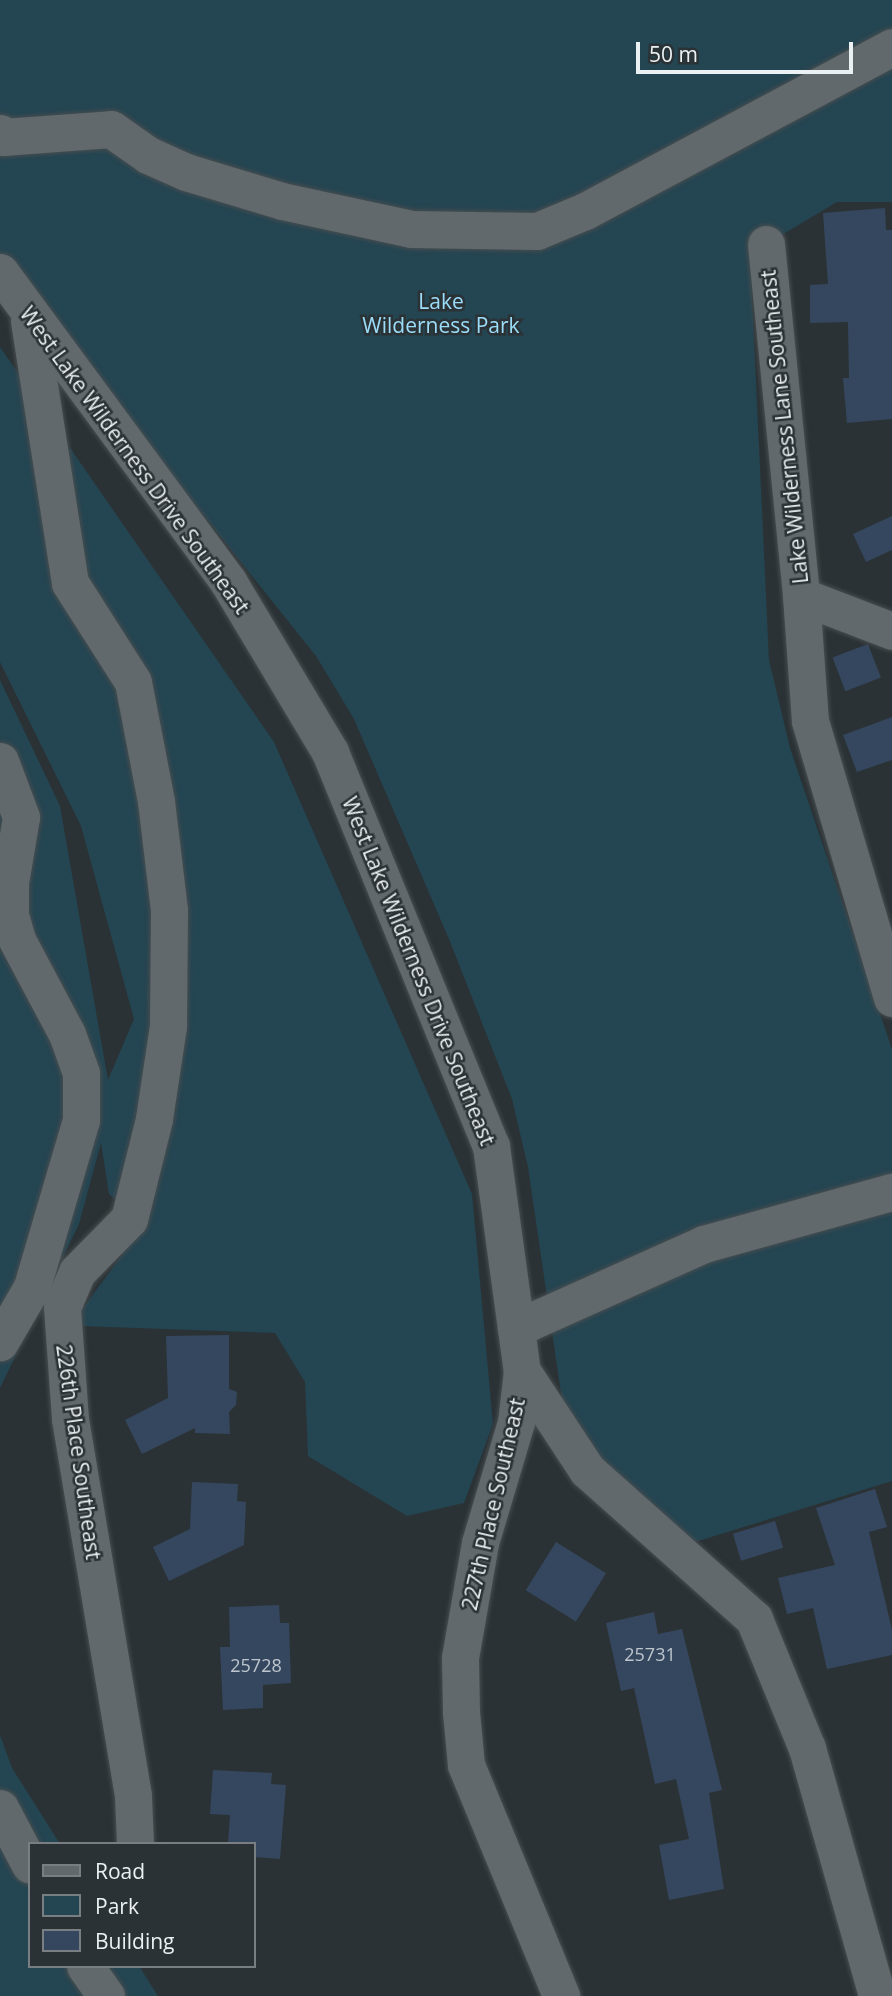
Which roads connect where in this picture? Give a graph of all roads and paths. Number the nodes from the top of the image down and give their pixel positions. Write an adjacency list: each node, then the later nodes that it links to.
1 (886, 51): 2 (street)
2 (0, 133)
3 (766, 244): 6 (street, Lake Wilderness Lane Southeast)
4 (0, 272): 5 (street, West Lake Wilderness Drive Southeast)
5 (28, 313): 11 (street, West Lake Wilderness Drive Southeast); 15 (street, 226th Place Southeast)
6 (801, 596): 7 (street, Lake Wilderness Lane Southeast); 9 (street)
7 (892, 631)
8 (0, 761): 12 (street)
9 (892, 999)
10 (892, 1192): 11 (street)
11 (516, 1328): 13 (street, West Lake Wilderness Drive Southeast)
12 (0, 1342)
13 (522, 1371): 19 (street, 227th Place Southeast); 20 (street, West Lake Wilderness Drive Southeast)
14 (0, 1808): 16 (street)
15 (135, 1842)
16 (28, 1861)
17 (86, 1968): 18 (street)
18 (106, 1996)
19 (561, 1996)
20 (877, 1996)

